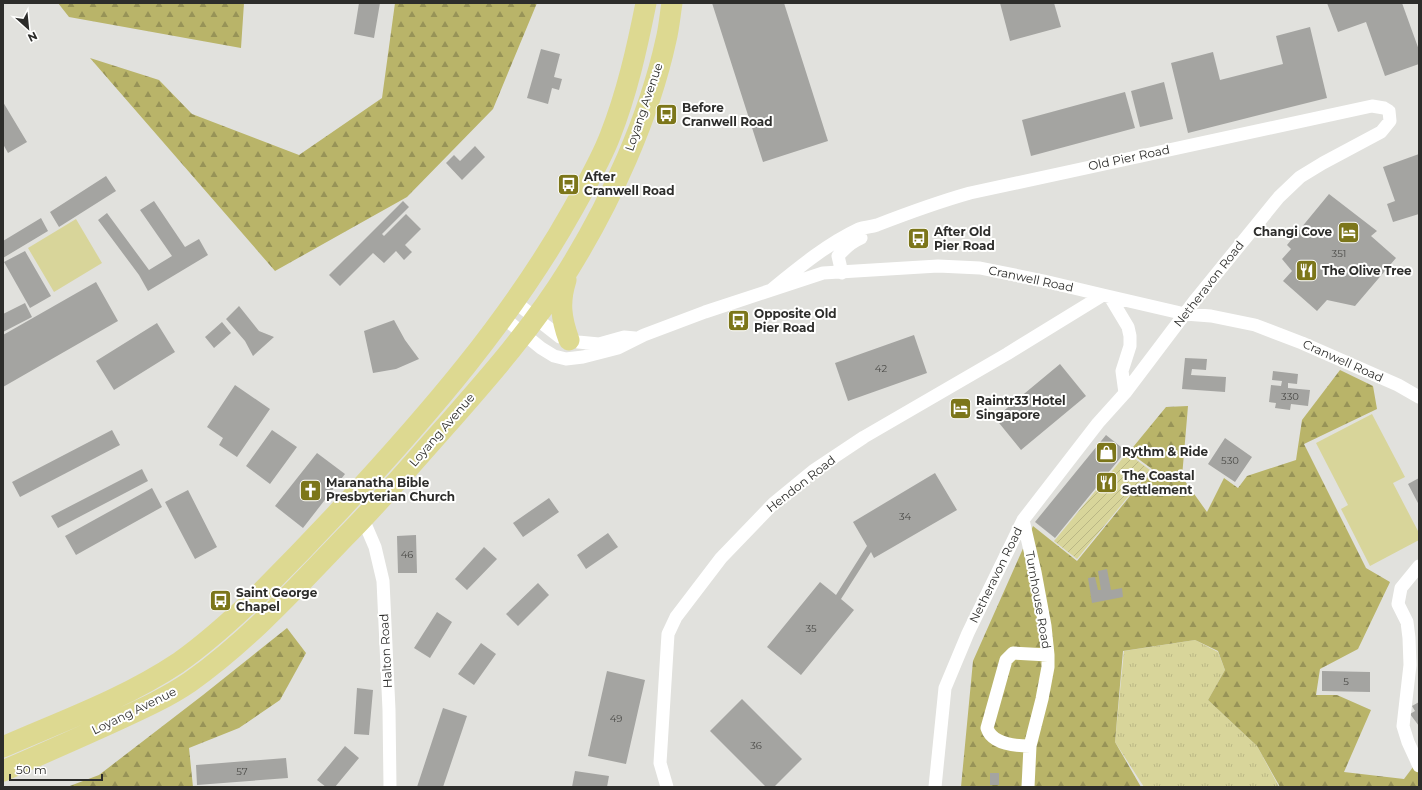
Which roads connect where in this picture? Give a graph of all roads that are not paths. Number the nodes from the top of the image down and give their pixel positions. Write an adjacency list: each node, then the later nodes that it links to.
1 (646, 3): 11 (main road, Loyang Avenue)
2 (672, 3): 6 (main road, Loyang Avenue)
3 (1389, 112): 4 (street, Old Pier Road); 12 (street, Netheravon Road)
4 (872, 227): 5 (street, Old Pier Road); 8 (street, Old Pier Road)
5 (838, 241): 7 (street, Old Pier Road); 9 (street, Old Pier Road)
6 (569, 269): 13 (main road, Loyang Avenue); 16 (main road)
7 (823, 273): 8 (street, Cranwell Road); 9 (street, Cranwell Road)
8 (842, 273): 10 (street, Cranwell Road)
9 (771, 290): 15 (street, Cranwell Road)
10 (1106, 296): 12 (street, Cranwell Road); 17 (street); 30 (street, Hendon Road)
11 (509, 310): 13 (street, Cranwell Road); 14 (street, Cranwell Road); 23 (main road, Loyang Avenue)
12 (1185, 314): 17 (street, Netheravon Road); 18 (street, Cranwell Road)
13 (536, 317): 14 (main road, Loyang Avenue); 16 (street, Cranwell Road)
14 (523, 333): 15 (street, Cranwell Road); 19 (main road, Loyang Avenue)
15 (635, 338): 16 (street, Cranwell Road)
16 (569, 340)
17 (1125, 393): 20 (street, Netheravon Road)
18 (1419, 397)
19 (363, 519): 24 (main road, Loyang Avenue); 29 (street, Halton Road)
20 (1023, 520): 22 (street, Turnhouse Road); 31 (street, Netheravon Road)
21 (1419, 566): 27 (street)
22 (1048, 656): 25 (street, Turnhouse Road); 25 (street, Turnhouse Road)
23 (126, 693): 24 (main road); 26 (main road, Loyang Avenue)
24 (135, 712): 28 (main road, Loyang Avenue)
25 (1030, 746): 32 (street, Turnhouse Road)
26 (3, 747)
27 (1419, 766)
28 (3, 771)
29 (390, 787)
30 (667, 787)
31 (935, 787)
32 (1028, 787)

